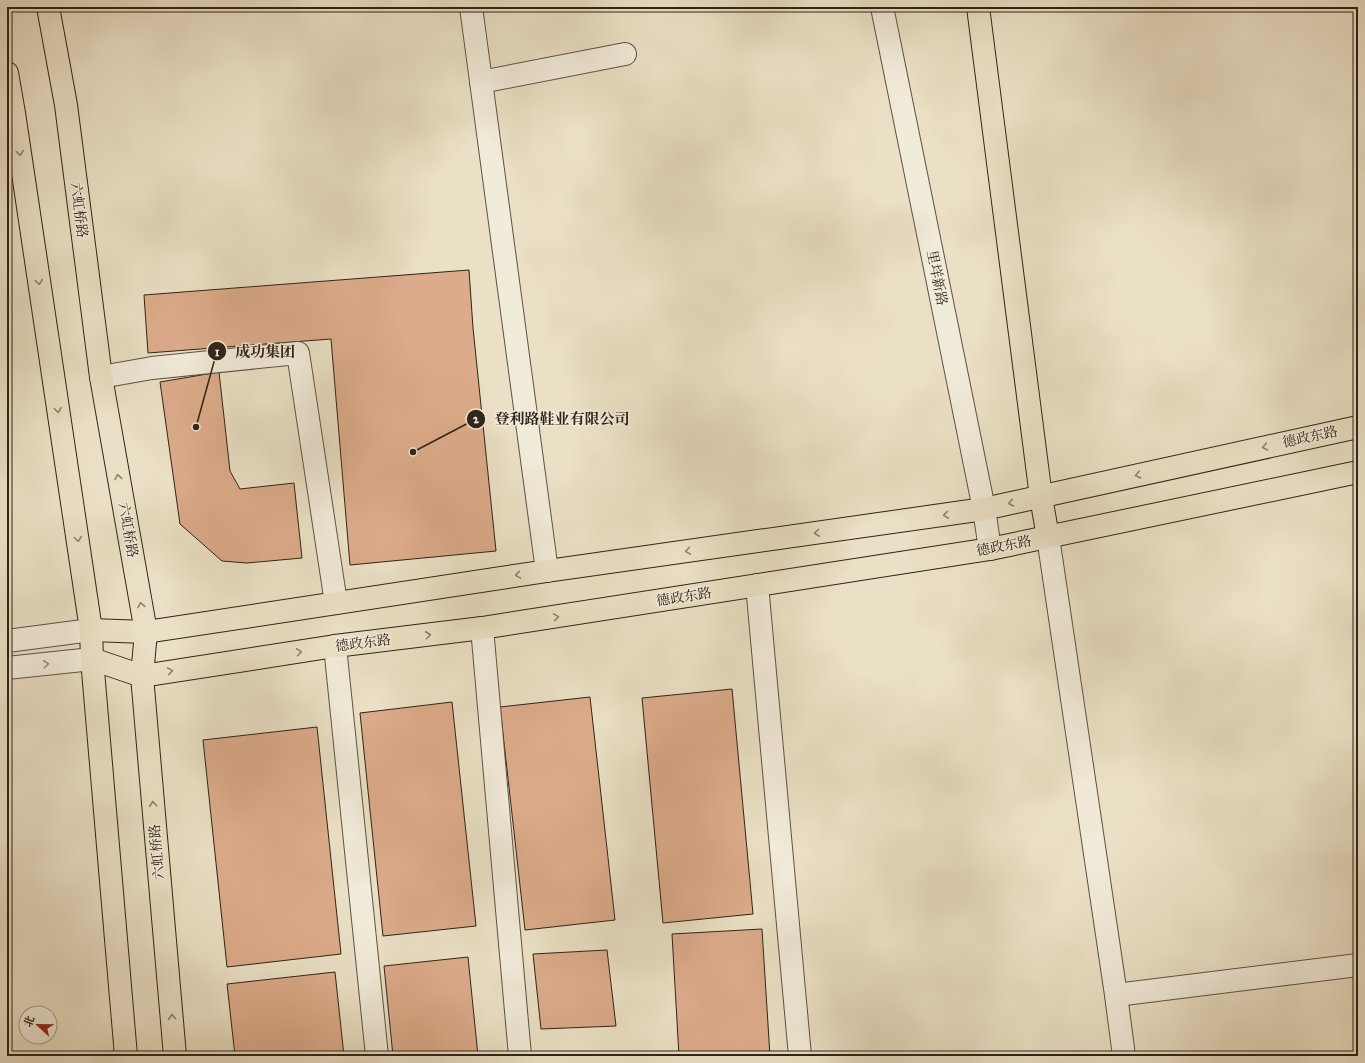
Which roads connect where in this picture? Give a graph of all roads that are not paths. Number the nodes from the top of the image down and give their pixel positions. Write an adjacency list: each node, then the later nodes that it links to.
1 (48, 7): 8 (main road, 六虹桥路)
2 (471, 7): 7 (street)
3 (882, 7): 12 (street, 里垟新路)
4 (978, 7): 11 (main road)
5 (625, 54): 7 (street)
6 (7, 73): 19 (main road, one-way to 19)
7 (481, 82): 15 (street)
8 (101, 378): 17 (street); 20 (main road, 六虹桥路, one-way to 8)
9 (1358, 427): 11 (main road, 德政东路, one-way to 11)
10 (1358, 472): 13 (main road, 德政东路)
11 (1041, 497): 12 (main road, 德政东路, one-way to 12); 13 (main road)
12 (984, 509): 14 (street, 里垟新路); 15 (main road, 德政东路, one-way to 15)
13 (1048, 537): 14 (main road, 德政东路); 27 (street)
14 (990, 549): 16 (main road, 德政东路)
15 (547, 571): 17 (main road, 德政东路, one-way to 17)
16 (757, 585): 18 (main road, 德政东路, one-way to 16); 32 (street)
17 (336, 603): 20 (main road, 德政东路)
18 (482, 628): 22 (main road, 德政东路, one-way to 18); 31 (street)
19 (91, 630): 20 (main road, 德政东路); 21 (street, 德政东路); 23 (main road)
20 (146, 632): 25 (main road, 六虹桥路)
21 (7, 641)
22 (335, 646): 25 (main road, 德政东路, one-way to 22); 30 (street)
23 (92, 659): 24 (street, 德政东路, one-way to 23); 25 (main road, 德政东路); 28 (main road)
24 (7, 668)
25 (142, 676): 29 (main road, 六虹桥路, one-way to 25)
26 (1358, 965): 27 (street)
27 (1116, 995): 33 (street)
28 (126, 1056)
29 (175, 1056)
30 (377, 1056)
31 (520, 1056)
32 (800, 1056)
33 (1124, 1056)

